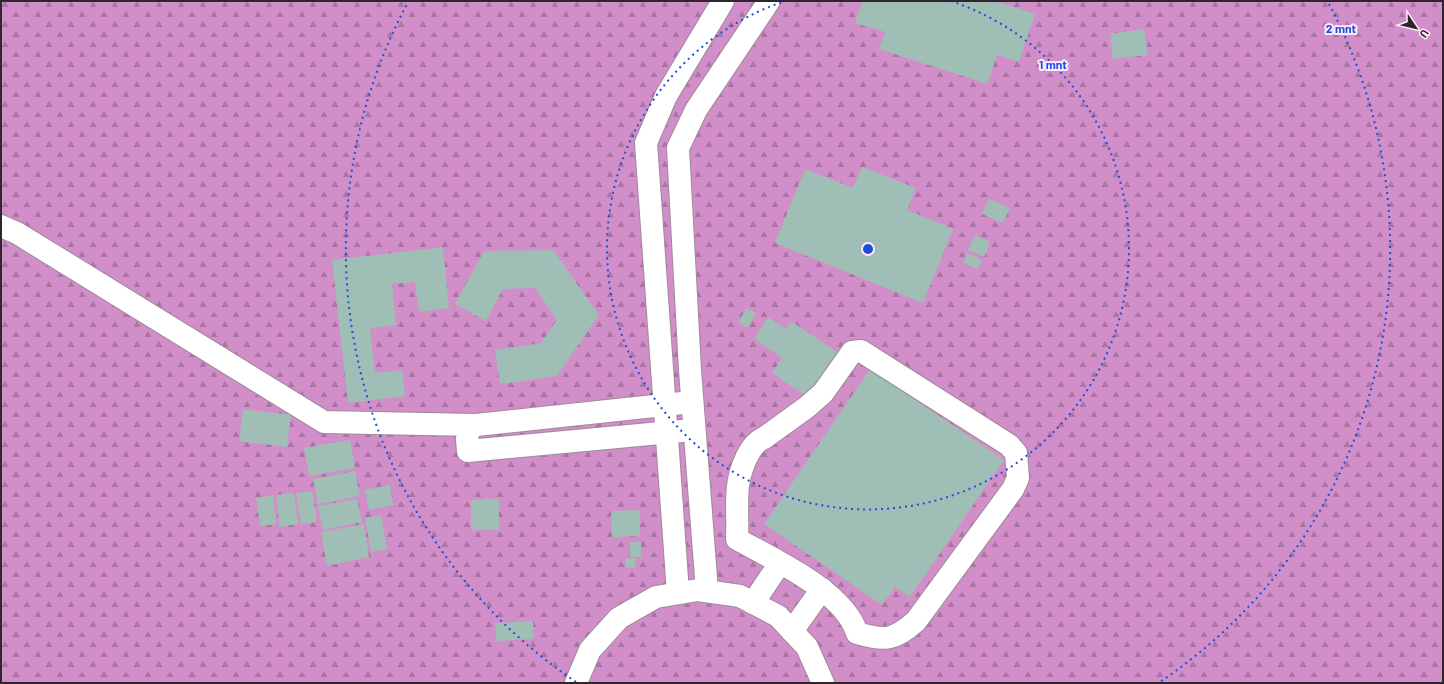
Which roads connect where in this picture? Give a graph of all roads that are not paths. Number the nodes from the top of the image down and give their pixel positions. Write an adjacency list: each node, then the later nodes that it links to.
1 (723, 1): 5 (street)
2 (769, 1): 4 (street)
3 (1, 226): 6 (street)
4 (692, 402): 5 (street); 7 (street)
5 (664, 404): 6 (street); 8 (street)
6 (476, 425): 8 (street)
7 (695, 430): 8 (street); 11 (street)
8 (666, 433): 12 (street)
9 (780, 563): 10 (street); 10 (street); 13 (street)
10 (822, 589): 14 (street)
11 (706, 591): 12 (street); 13 (street)
12 (678, 593): 15 (street)
13 (753, 603): 14 (street)
14 (792, 631): 16 (street)
15 (576, 683)
16 (823, 683)

